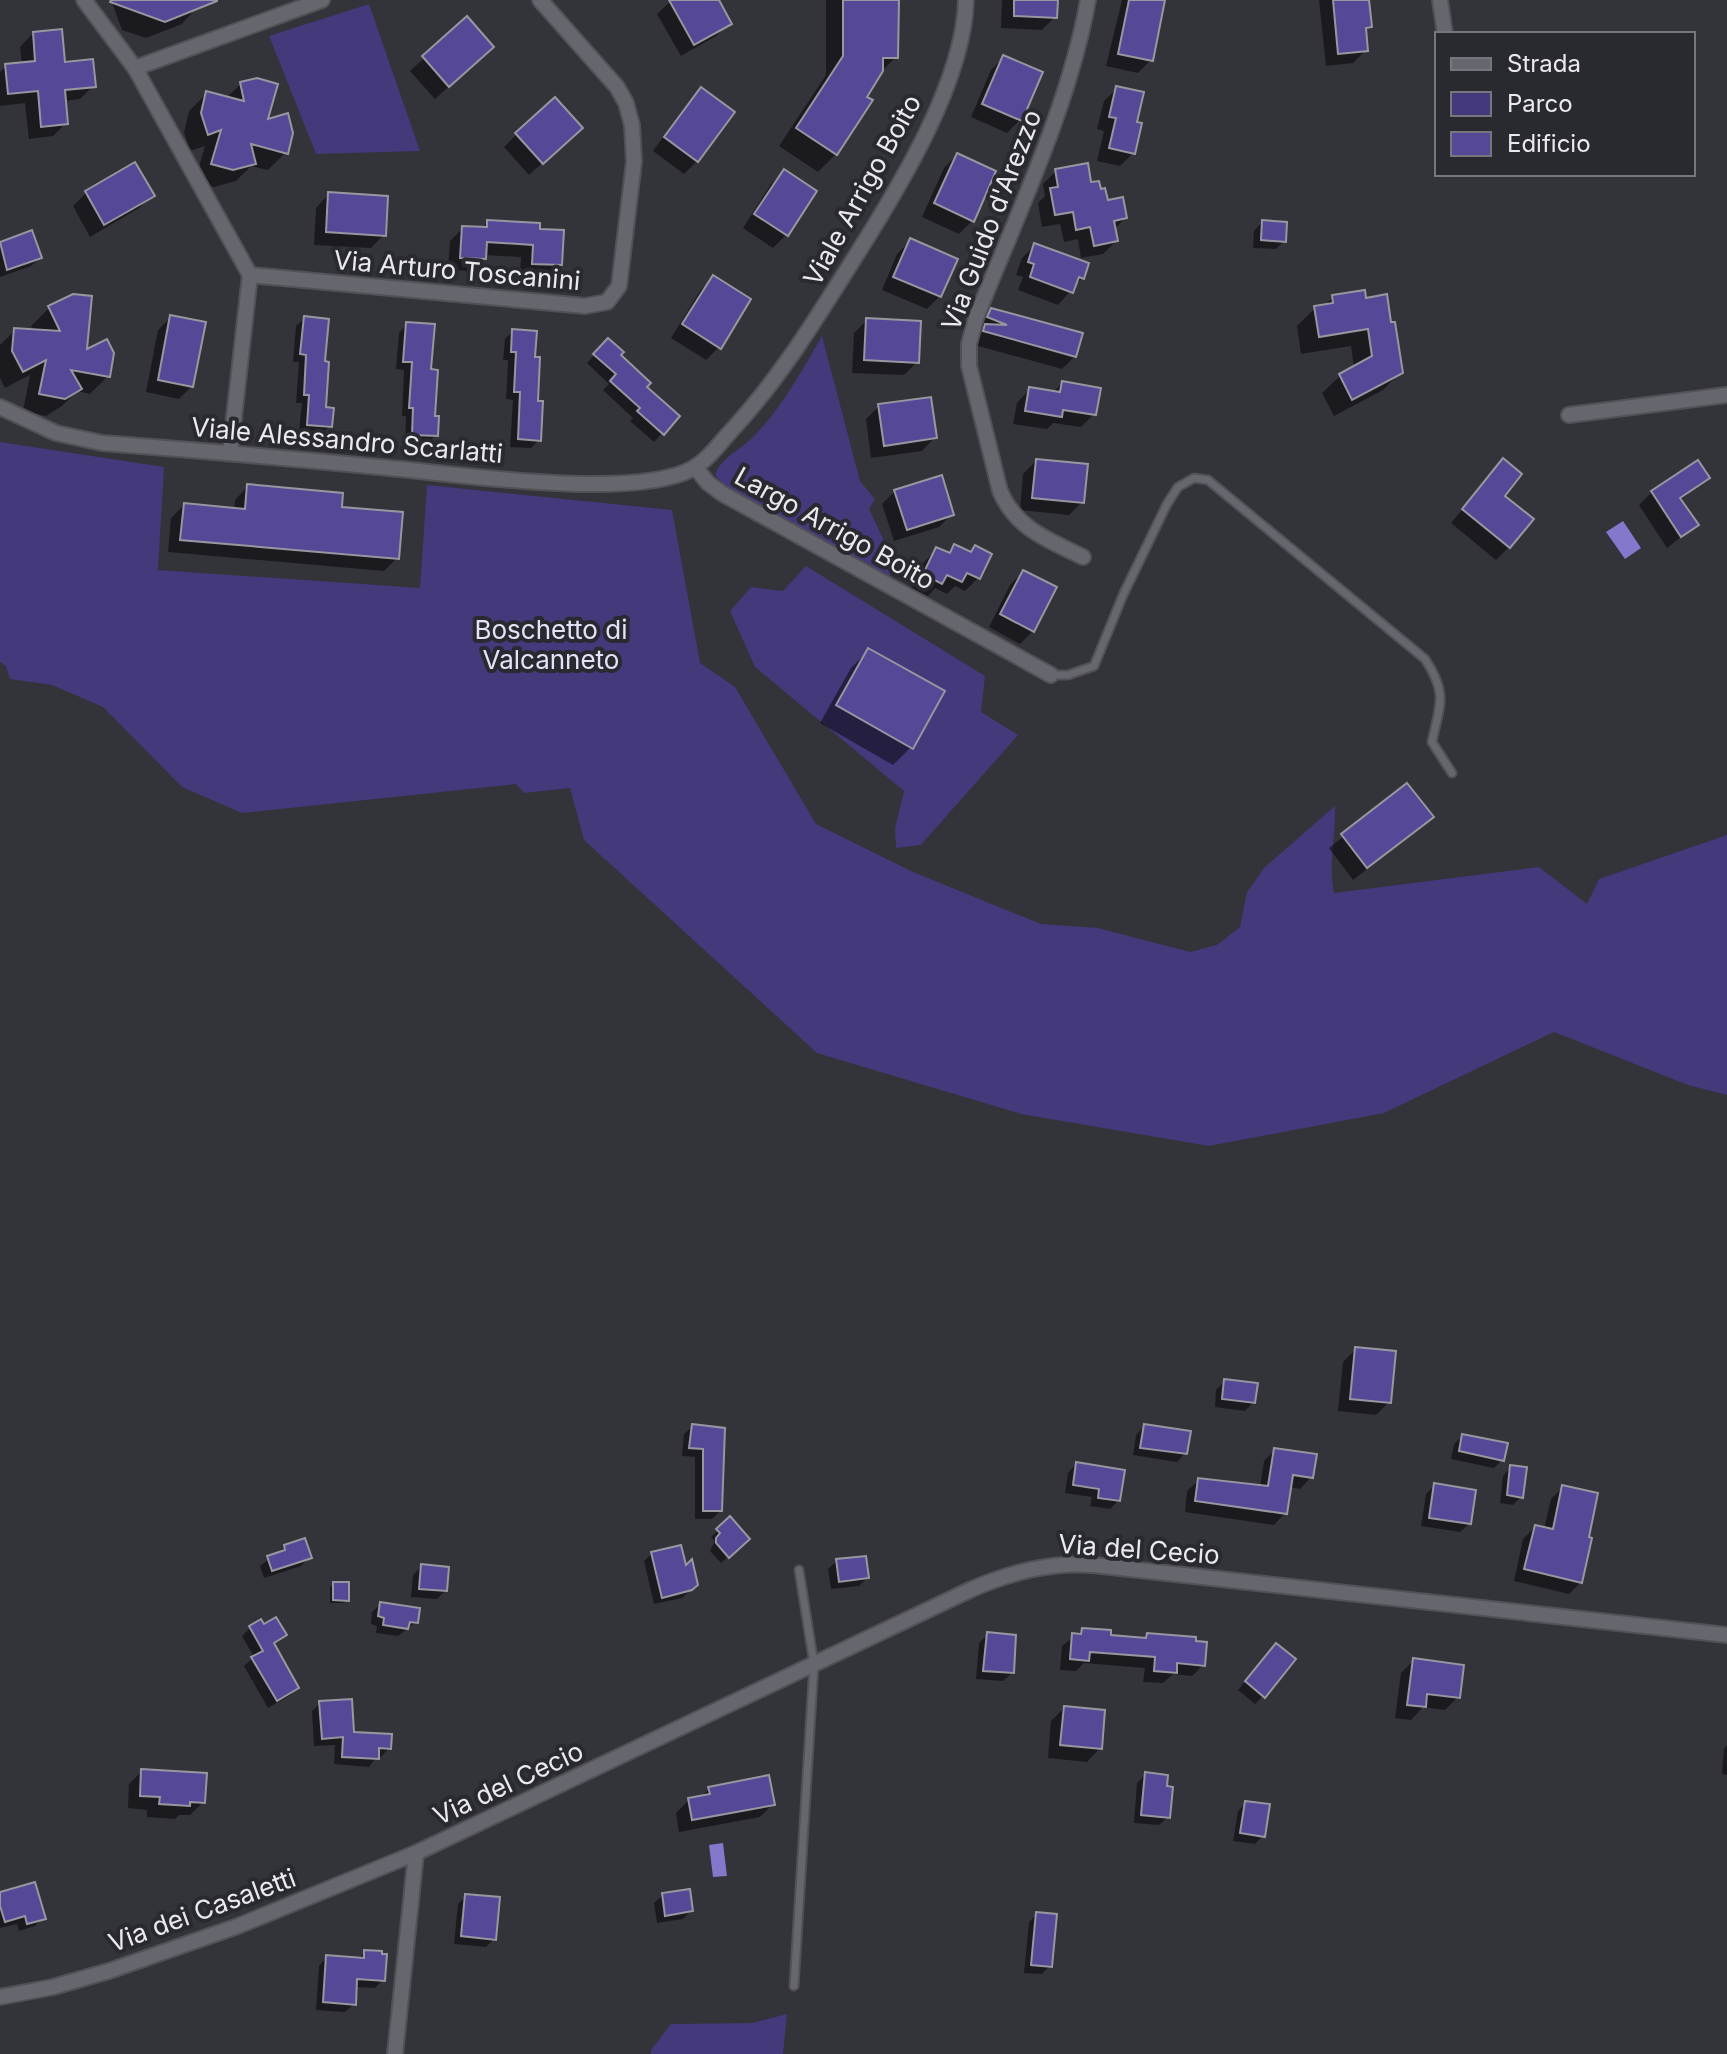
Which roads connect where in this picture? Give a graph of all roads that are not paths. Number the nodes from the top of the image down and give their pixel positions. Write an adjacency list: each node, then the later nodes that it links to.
1 (84, 0): 8 (street)
2 (322, 0): 8 (street)
3 (540, 0): 9 (street, Via Arturo Toscanini)
4 (966, 0): 10 (street, Viale Arrigo Boito)
5 (1088, 0): 16 (street, Via Guido d'Arezzo)
6 (1440, 0): 7 (street)
7 (1445, 32)
8 (135, 68): 9 (street)
9 (250, 275): 14 (street)
10 (822, 310): 15 (street, Largo Arrigo Boito)
11 (1727, 395): 13 (street)
12 (0, 407): 14 (street, Viale Alessandro Scarlatti)
13 (1569, 415)
14 (230, 453): 15 (street, Viale Alessandro Scarlatti)
15 (695, 467): 17 (street, Largo Arrigo Boito)
16 (1083, 557)
17 (1051, 675): 18 (lane)
18 (1452, 773)
19 (799, 1570): 21 (lane)
20 (1727, 1635): 21 (street, Via del Cecio)
21 (814, 1664): 22 (street, Via del Cecio); 23 (lane)
22 (416, 1853): 24 (street, Via dei Casaletti); 25 (street)
23 (794, 1986)
24 (0, 1997)
25 (395, 2054)

